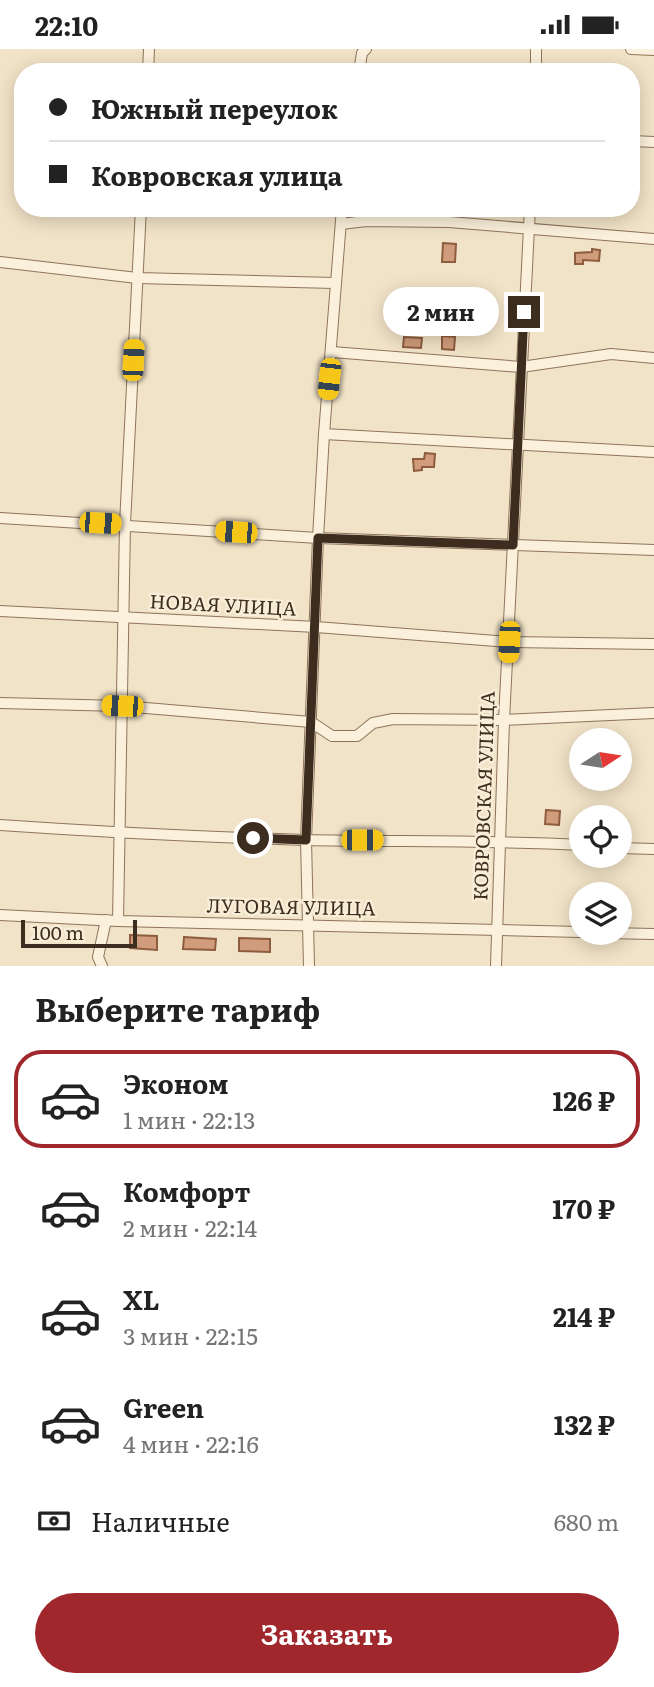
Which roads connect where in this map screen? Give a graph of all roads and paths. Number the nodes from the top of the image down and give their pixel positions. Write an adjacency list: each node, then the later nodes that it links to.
1 (631, 49): 2 (street)
2 (654, 50)
3 (140, 217): 10 (street)
4 (341, 217): 6 (street)
5 (530, 217): 7 (street, КОВРОВСКАЯ УЛИЦА)
6 (341, 225): 7 (street); 11 (street)
7 (529, 229): 8 (street); 14 (street, КОВРОВСКАЯ УЛИЦА)
8 (654, 239)
9 (0, 262): 10 (street)
10 (137, 278): 11 (street); 19 (street)
11 (335, 283): 12 (street)
12 (332, 352): 14 (street); 15 (street)
13 (654, 358): 14 (street)
14 (521, 367): 16 (street, КОВРОВСКАЯ УЛИЦА)
15 (324, 434): 16 (street); 20 (street)
16 (519, 443): 17 (street); 21 (street, КОВРОВСКАЯ УЛИЦА)
17 (654, 452)
18 (0, 518): 19 (street)
19 (125, 524): 20 (street); 24 (street)
20 (318, 538): 21 (street); 25 (street)
21 (513, 545): 22 (street); 26 (street, КОВРОВСКАЯ УЛИЦА)
22 (654, 550)
23 (0, 611): 24 (street, НОВАЯ УЛИЦА)
24 (124, 617): 25 (street, НОВАЯ УЛИЦА); 29 (street)
25 (316, 627): 26 (street, НОВАЯ УЛИЦА); 32 (street)
26 (509, 642): 27 (street, НОВАЯ УЛИЦА); 31 (street, КОВРОВСКАЯ УЛИЦА)
27 (654, 645)
28 (0, 703): 29 (street)
29 (122, 706): 32 (street); 34 (street)
30 (654, 713): 31 (street)
31 (504, 720): 32 (street); 36 (street, КОВРОВСКАЯ УЛИЦА)
32 (311, 722): 35 (street)
33 (0, 825): 34 (street)
34 (119, 834): 35 (street); 42 (street)
35 (306, 840): 36 (street); 43 (street)
36 (499, 841): 37 (street); 44 (street, КОВРОВСКАЯ УЛИЦА)
37 (569, 844)
38 (632, 848): 39 (street)
39 (654, 849)
40 (0, 915): 41 (street, ЛУГОВАЯ УЛИЦА)
41 (106, 920): 42 (street, ЛУГОВАЯ УЛИЦА); 48 (street)
42 (118, 921): 43 (street, ЛУГОВАЯ УЛИЦА)
43 (309, 925): 44 (street, ЛУГОВАЯ УЛИЦА); 49 (street)
44 (496, 929): 45 (street, ЛУГОВАЯ УЛИЦА); 50 (street, КОВРОВСКАЯ УЛИЦА)
45 (569, 932)
46 (632, 934): 47 (street)
47 (654, 934)
48 (102, 966)
49 (309, 966)
50 (496, 966)

